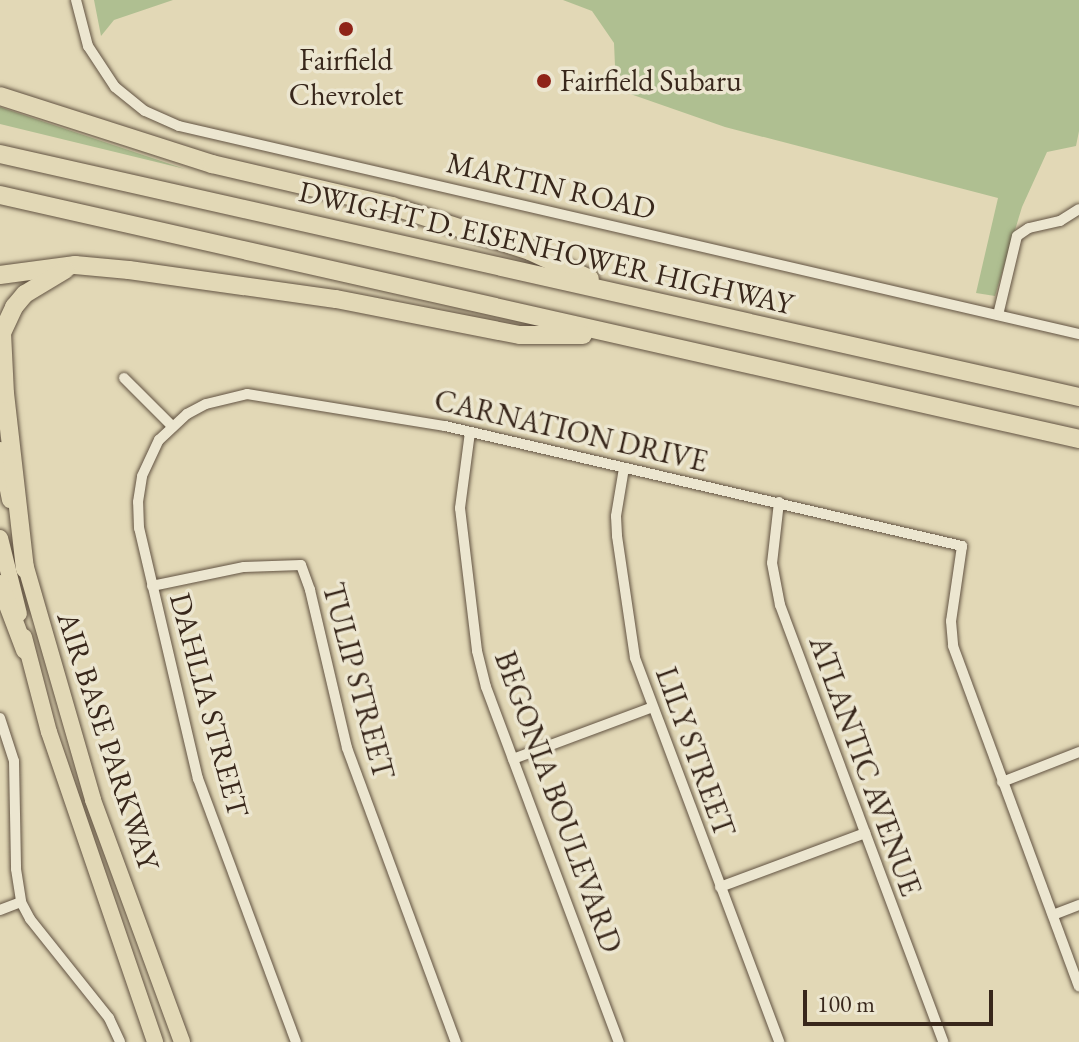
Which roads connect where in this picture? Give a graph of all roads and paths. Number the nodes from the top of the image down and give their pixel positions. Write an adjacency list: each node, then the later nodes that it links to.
1 (76, 0): 11 (street, MARTIN ROAD)
2 (0, 96): 10 (highway)
3 (0, 140): 5 (highway)
4 (0, 154): 5 (highway, DWIGHT D. EISENHOWER HIGHWAY)
5 (34, 161): 10 (highway, DWIGHT D. EISENHOWER HIGHWAY)
6 (0, 195): 12 (highway)
7 (1079, 209): 11 (street)
8 (75, 265): 9 (highway); 12 (highway); 23 (highway)
9 (0, 275)
10 (622, 294): 15 (highway, DWIGHT D. EISENHOWER HIGHWAY)
11 (998, 315): 13 (street, MARTIN ROAD)
12 (618, 334): 18 (highway)
13 (1079, 334)
14 (124, 378): 16 (street)
15 (1079, 397)
16 (172, 426): 17 (street, CARNATION DRIVE); 25 (street, DAHLIA STREET)
17 (470, 432): 20 (street, CARNATION DRIVE); 30 (street, BEGONIA BOULEVARD)
18 (1079, 439)
19 (0, 450): 23 (main road, AIR BASE PARKWAY)
20 (624, 468): 21 (street, CARNATION DRIVE); 27 (street, LILY STREET)
21 (779, 502): 31 (street, CARNATION DRIVE); 32 (street, ATLANTIC AVENUE)
22 (0, 538): 26 (main road, AIR BASE PARKWAY)
23 (25, 569): 41 (main road, AIR BASE PARKWAY)
24 (0, 584): 26 (highway)
25 (152, 586): 42 (street, DAHLIA STREET); 43 (street, TULIP STREET)
26 (25, 650): 40 (main road, AIR BASE PARKWAY)
27 (653, 707): 30 (street); 33 (street, LILY STREET)
28 (0, 718): 34 (street)
29 (1079, 752): 31 (street)
30 (513, 759): 44 (street, BEGONIA BOULEVARD)
31 (1002, 782): 37 (street)
32 (865, 833): 33 (street); 46 (street, ATLANTIC AVENUE)
33 (720, 887): 45 (street, LILY STREET)
34 (21, 902): 36 (street); 39 (street)
35 (1079, 905): 37 (street)
36 (0, 910)
37 (1053, 915): 38 (street)
38 (1079, 986)
39 (120, 1042)
40 (155, 1042)
41 (182, 1042)
42 (296, 1042)
43 (456, 1042)
44 (619, 1042)
45 (779, 1042)
46 (943, 1042)

